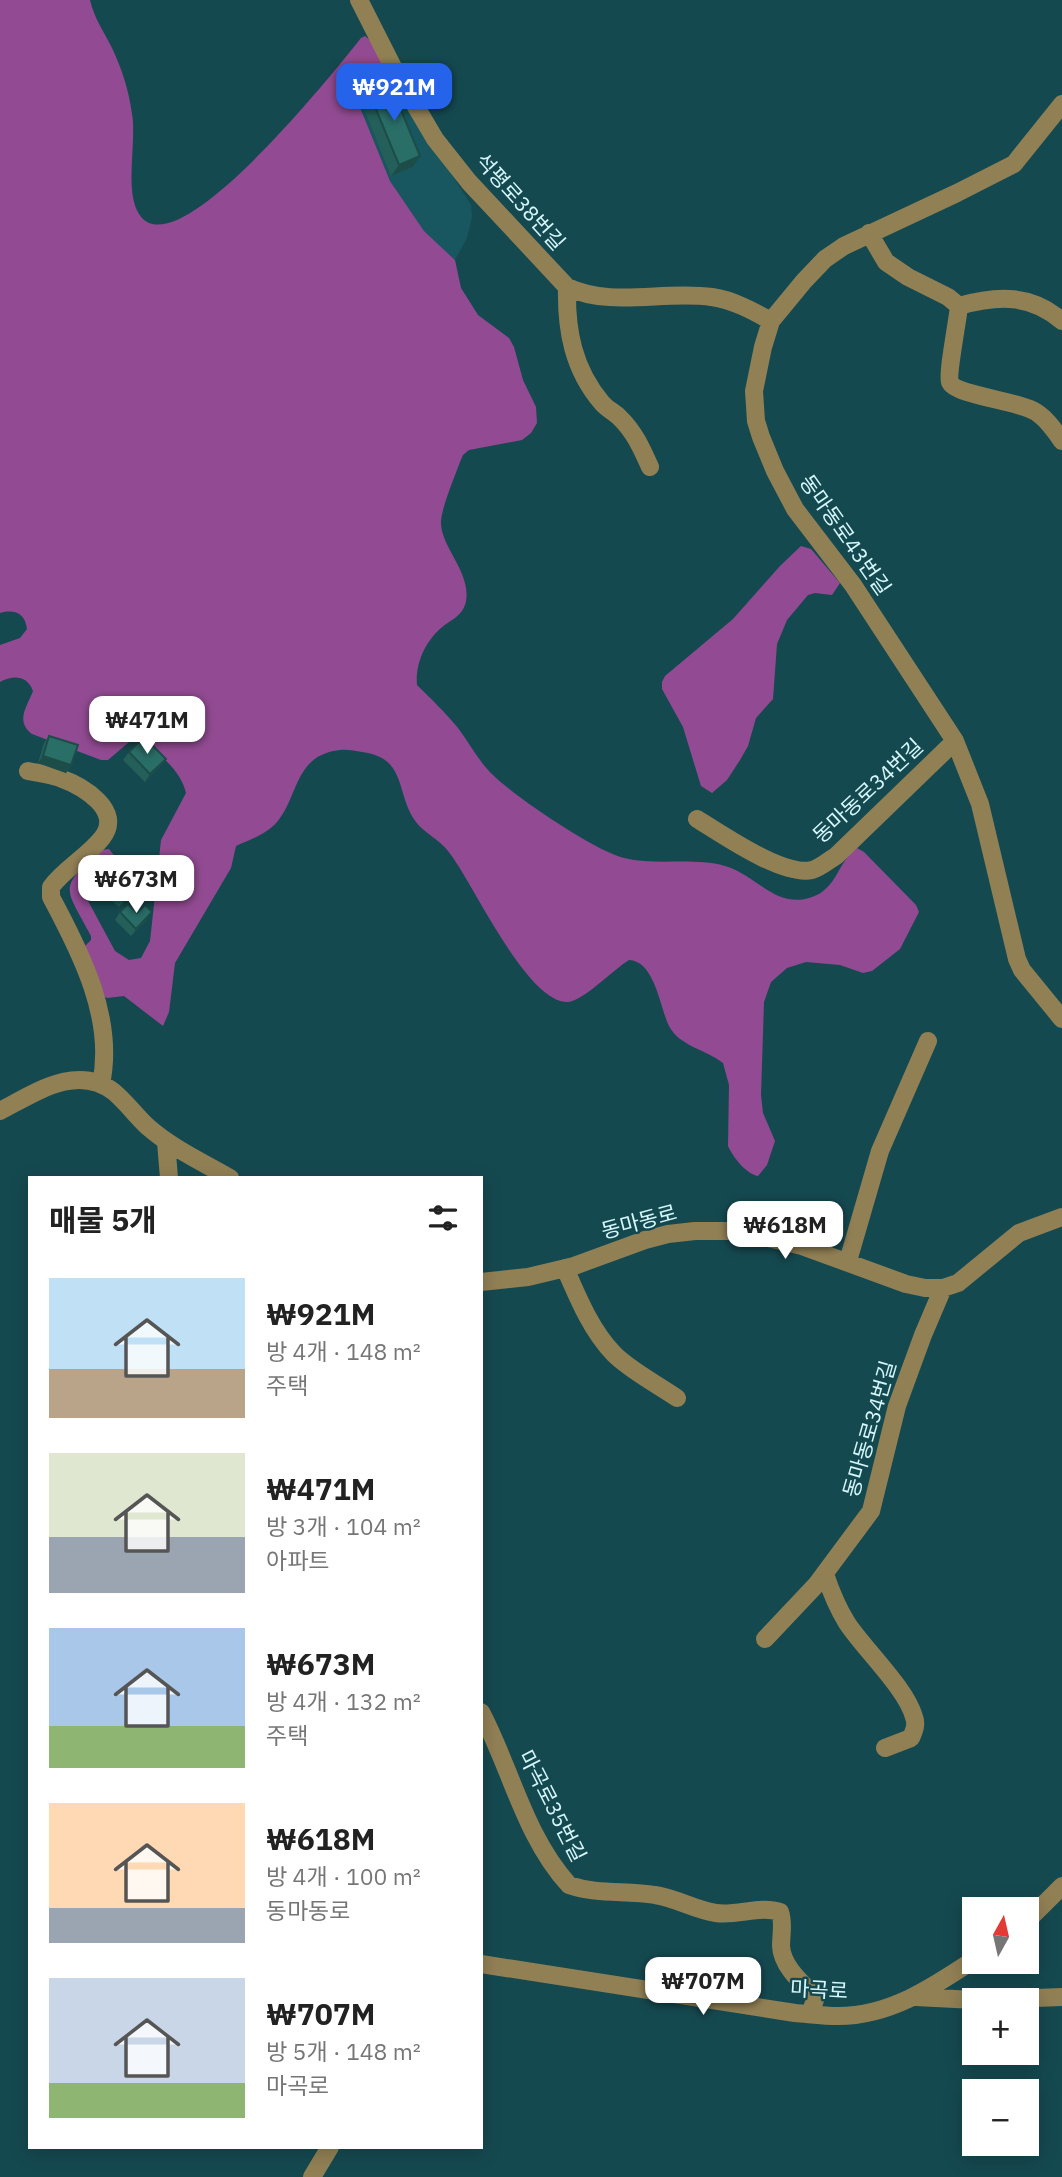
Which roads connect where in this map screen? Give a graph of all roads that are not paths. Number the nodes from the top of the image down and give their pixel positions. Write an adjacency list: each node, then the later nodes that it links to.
1 (359, 0): 4 (street, 석평로38번길)
2 (1062, 104): 3 (street, 동마동로43번길)
3 (869, 233): 5 (street); 6 (street, 동마동로43번길)
4 (567, 287): 6 (street); 9 (street)
5 (959, 306): 7 (street); 8 (street)
6 (771, 321): 10 (street, 동마동로43번길)
7 (1062, 321)
8 (1062, 441)
9 (650, 467)
10 (955, 741): 12 (street, 동마동로34번길); 13 (street, 동마동로43번길)
11 (28, 771): 15 (street)
12 (697, 820)
13 (1062, 1019)
14 (928, 1041): 21 (street)
15 (101, 1084): 16 (street); 17 (street)
16 (0, 1111)
17 (166, 1142): 18 (street); 19 (street)
18 (169, 1176)
19 (226, 1176)
20 (1062, 1217): 24 (street)
21 (848, 1261): 22 (street, 동마동로); 24 (street, 동마동로)
22 (565, 1268): 23 (street, 동마동로); 25 (street)
23 (483, 1282)
24 (943, 1288): 26 (street, 동마동로34번길)
25 (677, 1398)
26 (825, 1574): 27 (street, 동마동로34번길); 29 (street)
27 (765, 1639)
28 (483, 1716): 38 (street, 마곡로35번길)
29 (885, 1748)
30 (1062, 1886): 31 (street)
31 (1040, 1908)
32 (483, 1964): 38 (street, 마곡로)
33 (962, 1967): 34 (street, 마곡로)
34 (916, 1997): 37 (street); 38 (street, 마곡로)
35 (1062, 1997): 36 (street)
36 (1039, 1998)
37 (962, 1999)
38 (810, 2014)
39 (329, 2149): 40 (street)
40 (312, 2177)

